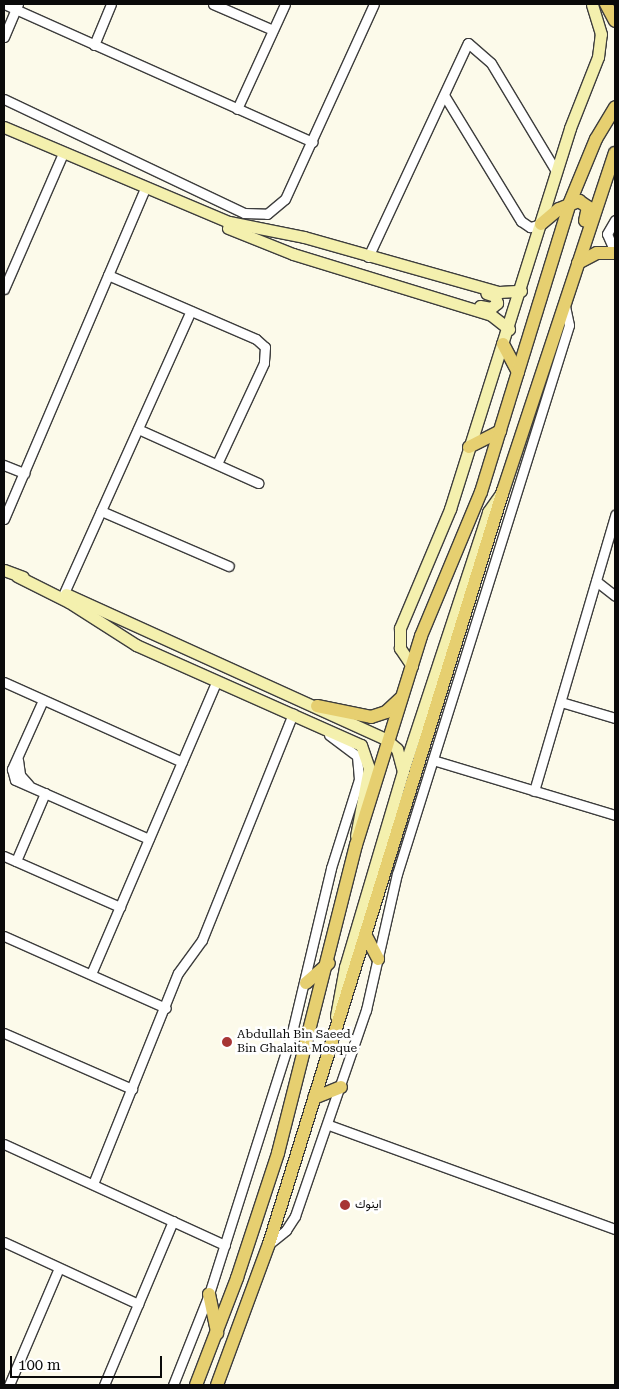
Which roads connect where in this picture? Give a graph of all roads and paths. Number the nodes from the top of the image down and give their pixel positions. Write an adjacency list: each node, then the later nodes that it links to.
1 (4, 4): 8 (street)
2 (111, 4): 12 (street)
3 (213, 4): 10 (street)
4 (285, 4): 10 (street)
5 (592, 4): 24 (street)
6 (606, 4): 9 (main road)
7 (371, 5): 19 (street)
8 (17, 7): 11 (street); 12 (street)
9 (615, 20)
10 (273, 30): 16 (street)
11 (4, 37)
12 (94, 44): 16 (street)
13 (444, 95): 24 (street); 30 (street); 33 (street)
14 (4, 99): 19 (street)
15 (615, 107): 22 (main road)
16 (237, 108): 19 (street)
17 (615, 118): 22 (main road)
18 (4, 127): 20 (street)
19 (312, 142)
20 (63, 153): 25 (street); 37 (street)
21 (615, 153): 28 (main road)
22 (588, 160): 26 (main road)
23 (615, 168): 28 (main road)
24 (556, 171): 30 (street)
25 (145, 188): 27 (street); 35 (street)
26 (570, 202): 30 (main road); 31 (main road); 44 (main road)
27 (185, 205): 33 (street); 39 (street)
28 (594, 214): 31 (main road)
29 (615, 220): 32 (street)
30 (541, 224): 38 (street)
31 (582, 250): 34 (main road)
32 (615, 252): 34 (main road)
33 (368, 257): 36 (street)
34 (578, 263): 40 (main road)
35 (108, 275): 41 (street); 50 (street)
36 (448, 278): 38 (street); 39 (street)
37 (4, 289)
38 (521, 290): 42 (street)
39 (442, 299): 42 (street)
40 (564, 302): 52 (main road); 58 (street)
41 (190, 311): 45 (street); 48 (street)
42 (508, 329): 43 (street)
43 (504, 344): 44 (main road); 47 (street)
44 (518, 372): 46 (main road)
45 (138, 429): 48 (street); 53 (street)
46 (500, 431): 47 (main road); 63 (main road)
47 (469, 447): 63 (street)
48 (217, 464): 51 (street)
49 (4, 465): 50 (street)
50 (24, 473): 55 (street)
51 (258, 483)
52 (503, 491): 58 (main road); 76 (street)
53 (101, 511): 56 (street); 61 (street)
54 (615, 515): 60 (street)
55 (4, 519)
56 (229, 566)
57 (4, 570): 59 (street)
58 (484, 574): 74 (street); 86 (main road)
59 (17, 576): 61 (street); 65 (street)
60 (596, 581): 62 (street); 68 (street)
61 (64, 593): 69 (street)
62 (615, 596)
63 (412, 666): 66 (main road)
64 (4, 682): 67 (street)
65 (216, 682): 70 (street); 75 (street)
66 (402, 696): 69 (main road); 73 (main road)
67 (43, 700): 75 (street); 78 (street)
68 (561, 702): 71 (street); 77 (street)
69 (317, 706): 73 (street)
70 (293, 714): 72 (street); 91 (street)
71 (615, 718)
72 (311, 722): 81 (street); 90 (street)
73 (389, 741): 76 (street); 81 (main road)
74 (433, 760): 77 (street); 87 (street)
75 (182, 762): 80 (street)
76 (403, 771): 92 (street)
77 (534, 791): 79 (street)
78 (46, 793): 80 (street); 83 (street)
79 (615, 816)
80 (149, 839): 84 (street)
81 (356, 845): 88 (main road)
82 (4, 856): 83 (street)
83 (16, 861): 84 (street)
84 (120, 907): 89 (street)
85 (4, 936): 89 (street)
86 (366, 936): 87 (main road); 92 (main road)
87 (378, 959): 94 (street)
88 (329, 963): 90 (main road); 108 (main road)
89 (90, 974): 91 (street)
90 (306, 983): 104 (street)
91 (166, 1008): 95 (street)
92 (336, 1032): 96 (main road)
93 (4, 1033): 95 (street)
94 (341, 1087): 96 (main road); 97 (street)
95 (132, 1090): 99 (street)
96 (314, 1098): 103 (main road)
97 (329, 1125): 101 (street); 103 (street)
98 (4, 1144): 99 (street)
99 (93, 1184): 100 (street)
100 (173, 1221): 104 (street); 107 (street)
101 (615, 1229)
102 (4, 1242): 105 (street)
103 (268, 1244): 115 (main road)
104 (225, 1245): 106 (street)
105 (59, 1268): 107 (street); 110 (street)
106 (209, 1294): 108 (main road); 113 (street)
107 (138, 1304): 112 (street)
108 (217, 1333): 114 (main road)
109 (4, 1369): 110 (street)
110 (14, 1374): 111 (street)
111 (9, 1385)
112 (104, 1385)
113 (174, 1385)
114 (196, 1385)
115 (217, 1385)

